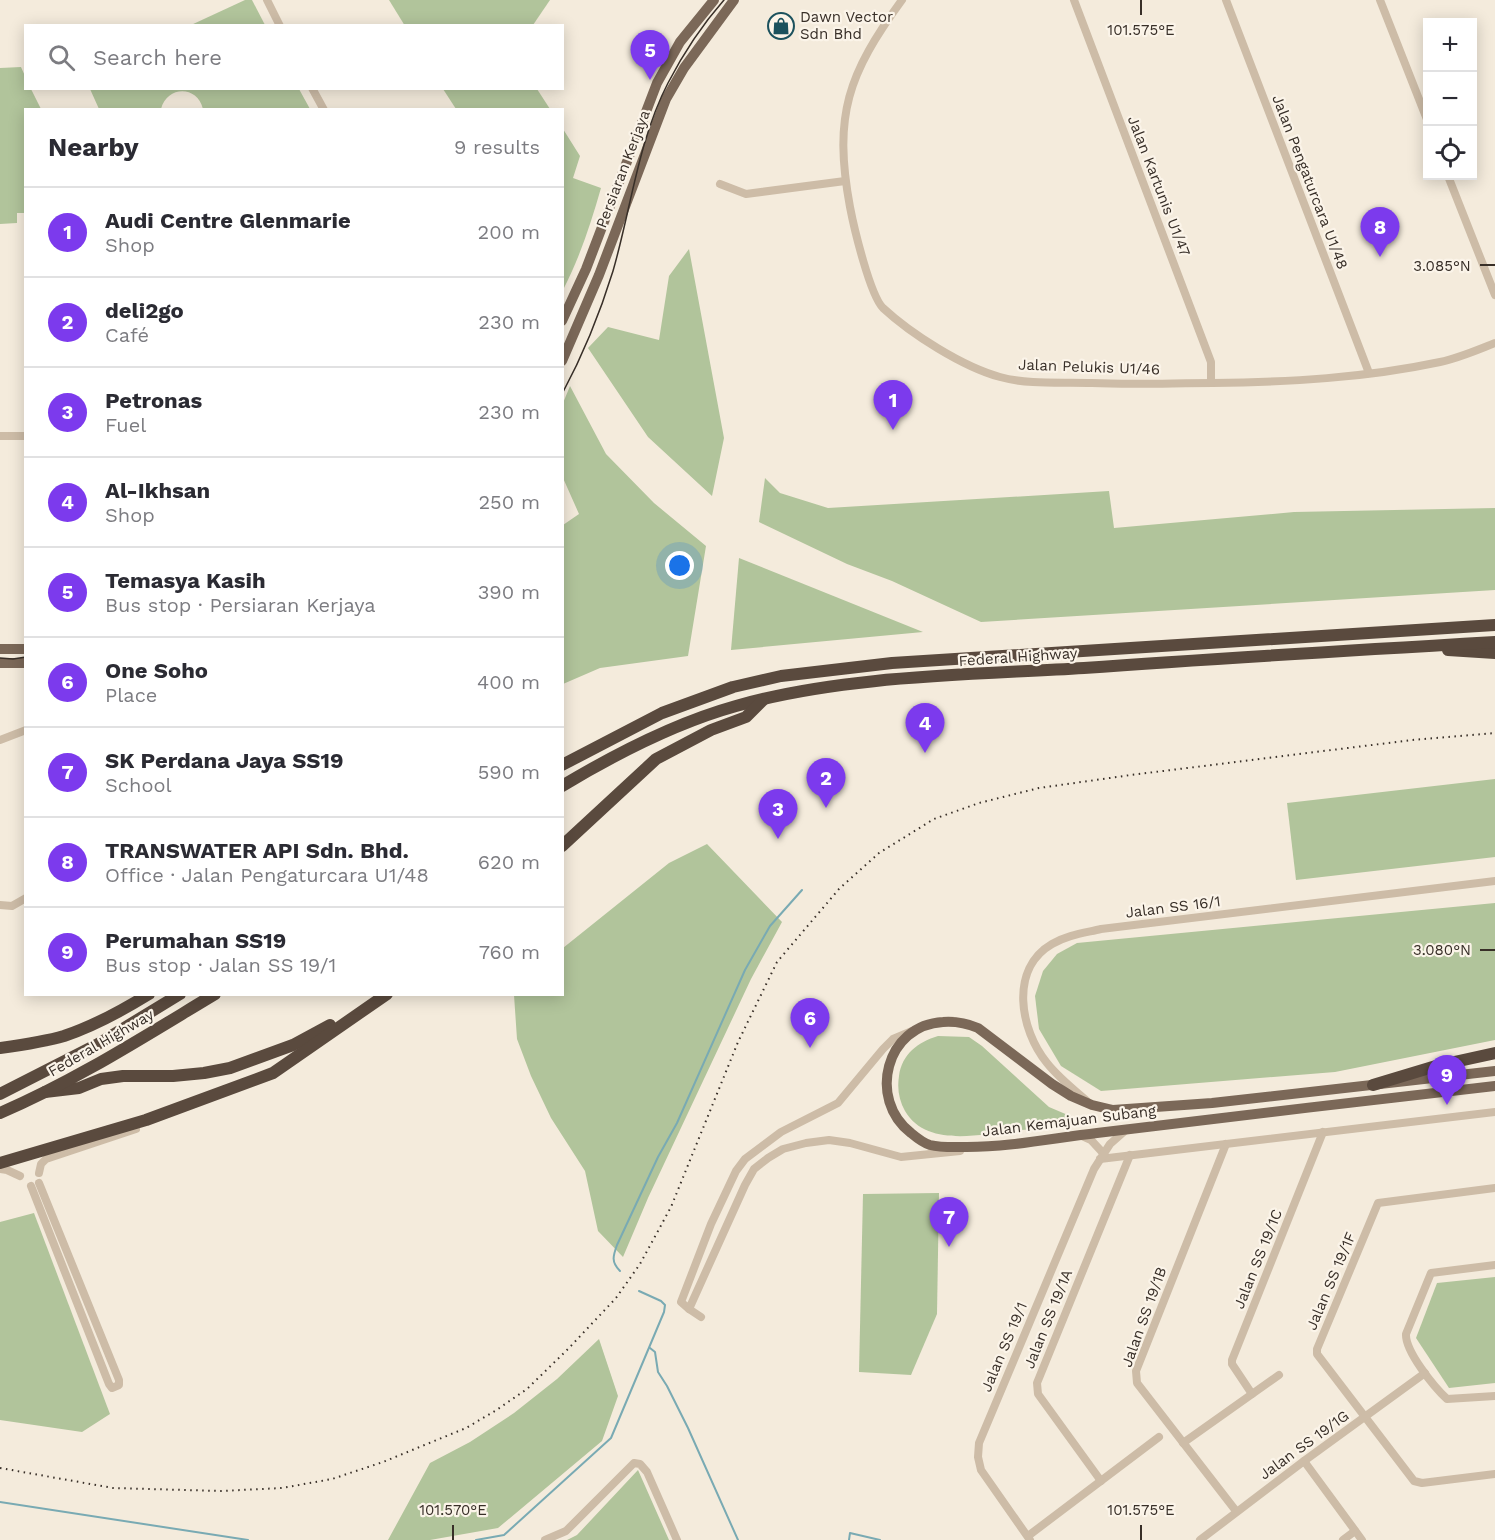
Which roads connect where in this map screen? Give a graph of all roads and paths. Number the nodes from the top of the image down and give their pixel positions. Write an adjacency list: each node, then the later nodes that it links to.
1 (267, 0): 8 (street)
2 (714, 0): 16 (main road, Persiaran Kerjaya)
3 (734, 0): 18 (main road, Persiaran Kerjaya)
4 (902, 0): 13 (street, Jalan Pelukis U1/46)
5 (1074, 0): 20 (street, Jalan Kartunis U1/47)
6 (1226, 0): 19 (street, Jalan Pengaturcara U1/48)
7 (1380, 0): 11 (street)
8 (279, 24)
9 (313, 90): 10 (street)
10 (323, 108)
11 (1423, 109)
12 (1450, 180): 15 (street)
13 (845, 181): 14 (street); 20 (street, Jalan Pelukis U1/46)
14 (720, 184)
15 (1495, 295)
16 (564, 317)
17 (1495, 343): 19 (street, Jalan Pelukis U1/46)
18 (564, 358)
19 (1369, 373): 20 (street, Jalan Pelukis U1/46)
20 (1211, 383)
21 (0, 436): 22 (street)
22 (24, 436)
23 (1495, 625): 34 (highway, Federal Highway)
24 (1495, 642): 25 (highway, Federal Highway)
25 (1412, 647): 28 (highway); 31 (highway, Federal Highway)
26 (24, 649): 27 (main road)
27 (0, 650)
28 (1495, 653)
29 (0, 663): 30 (main road)
30 (24, 663)
31 (764, 699): 35 (highway, Federal Highway); 36 (highway)
32 (24, 731): 33 (street)
33 (0, 740)
34 (564, 764)
35 (564, 785)
36 (564, 844)
37 (1495, 881): 54 (street, Jalan SS 16/1)
38 (24, 899): 39 (street)
39 (0, 905)
40 (146, 996): 46 (highway)
41 (177, 996): 53 (highway, Federal Highway)
42 (211, 996): 52 (highway, Federal Highway)
43 (382, 996): 52 (highway)
44 (383, 996): 48 (highway)
45 (918, 1029): 54 (main road, Jalan Kemajuan Subang); 61 (main road, Jalan Kemajuan Subang); 70 (street)
46 (0, 1048)
47 (1495, 1053): 50 (highway)
48 (297, 1056): 64 (highway); 66 (street)
49 (1495, 1069): 50 (main road, Jalan Kemajuan Subang)
50 (1373, 1085): 54 (main road, Jalan Kemajuan Subang)
51 (1495, 1086): 57 (main road, Jalan Kemajuan Subang)
52 (45, 1092): 56 (highway, Federal Highway)
53 (0, 1094)
54 (1092, 1105)
55 (1495, 1112): 58 (street)
56 (0, 1113)
57 (1128, 1129): 59 (main road, Jalan Kemajuan Subang); 63 (street, Jalan SS 19/1)
58 (1323, 1132): 60 (street); 77 (street, Jalan SS 19/1C)
59 (1079, 1135): 61 (main road, Jalan Kemajuan Subang); 63 (street)
60 (1226, 1144): 62 (street); 81 (street, Jalan SS 19/1B)
61 (993, 1147): 71 (street)
62 (1130, 1155): 63 (street); 84 (street, Jalan SS 19/1A)
63 (1102, 1156): 87 (street, Jalan SS 19/1)
64 (0, 1163)
65 (0, 1169): 67 (street)
66 (39, 1173)
67 (20, 1176)
68 (35, 1184): 68 (street)
69 (1495, 1188): 79 (street, Jalan SS 19/1F)
70 (711, 1224): 71 (street); 73 (street)
71 (724, 1230): 73 (street)
72 (1495, 1265): 75 (street)
73 (690, 1309): 74 (street)
74 (701, 1317)
75 (1425, 1373): 78 (street); 79 (street, Jalan SS 19/1G)
76 (1278, 1375): 77 (street)
77 (1252, 1394): 81 (street)
78 (1495, 1396)
79 (1364, 1418): 82 (street, Jalan SS 19/1G); 83 (street, Jalan SS 19/1F)
80 (1159, 1437): 84 (street)
81 (1183, 1443): 85 (street, Jalan SS 19/1B)
82 (1304, 1461): 85 (street, Jalan SS 19/1G); 86 (street)
83 (1495, 1474)
84 (1101, 1481): 87 (street)
85 (1236, 1511): 90 (street, Jalan SS 19/1G)
86 (1355, 1531): 91 (street); 92 (street)
87 (1029, 1538)
88 (545, 1540): 89 (street)
89 (677, 1540)
90 (1200, 1540)
91 (1343, 1540)
92 (1362, 1540)

